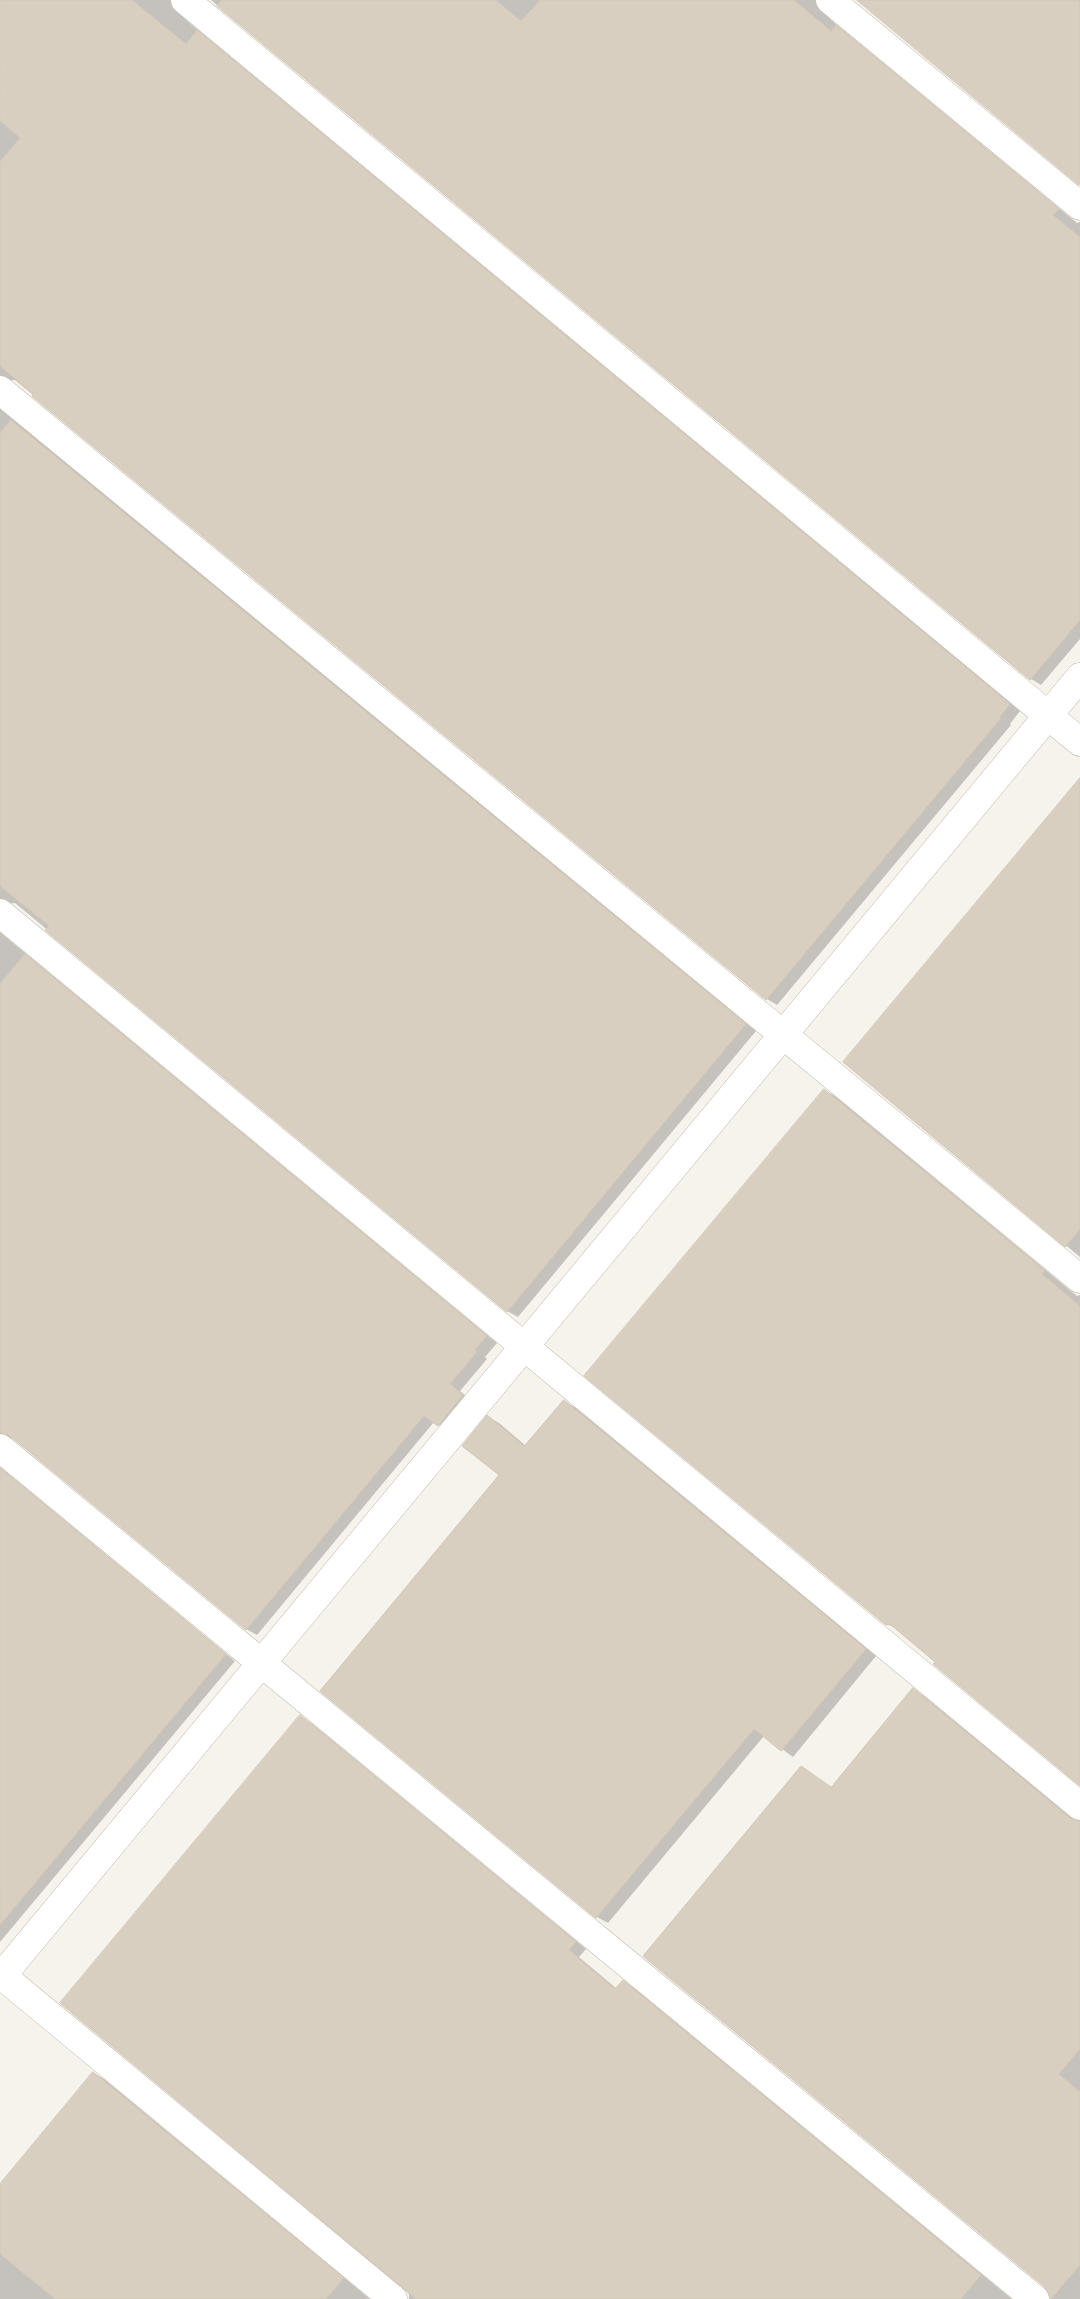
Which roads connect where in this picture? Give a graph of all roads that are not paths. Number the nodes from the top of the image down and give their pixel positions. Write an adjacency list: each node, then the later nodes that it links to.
1 (185, 0): 6 (lane)
2 (830, 0): 3 (lane)
3 (1080, 206)
4 (0, 390): 9 (lane)
5 (1080, 677): 6 (lane)
6 (1048, 716): 7 (lane); 9 (lane)
7 (1080, 742)
8 (0, 913): 11 (lane)
9 (783, 1035): 10 (lane); 11 (lane)
10 (1080, 1279)
11 (524, 1347): 13 (lane); 14 (lane)
12 (0, 1448): 13 (lane)
13 (261, 1663): 15 (lane); 17 (lane)
14 (1080, 1806)
15 (1, 1976): 16 (lane)
16 (393, 2299)
17 (1034, 2299)

